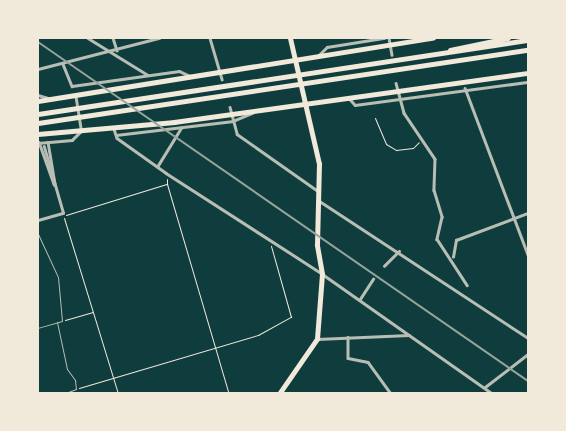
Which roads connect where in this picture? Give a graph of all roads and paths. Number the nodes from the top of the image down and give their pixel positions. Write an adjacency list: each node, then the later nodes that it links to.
1 (88, 38): 15 (street)
2 (113, 38): 13 (street)
3 (159, 38): 13 (street)
4 (210, 38): 22 (street)
5 (290, 38): 18 (main road)
6 (384, 38): 17 (street)
7 (389, 38): 12 (street)
8 (433, 38): 10 (main road)
9 (508, 38): 19 (highway)
10 (412, 39): 12 (main road)
11 (528, 40): 19 (highway)
12 (390, 44): 16 (street); 17 (main road)
13 (117, 50): 15 (street)
14 (528, 50): 44 (highway)
15 (112, 53): 20 (street); 24 (street)
16 (392, 55)
17 (318, 56): 18 (main road)
18 (295, 60): 22 (main road); 37 (main road)
19 (405, 61): 40 (highway)
20 (63, 64): 21 (street); 24 (street)
21 (38, 69)
22 (220, 72): 25 (main road); 26 (street)
23 (528, 73): 30 (main road)
24 (148, 75): 25 (street)
25 (190, 76): 31 (main road)
26 (222, 79)
27 (528, 82): 29 (street)
28 (396, 84): 30 (street)
29 (465, 88): 35 (street); 62 (street)
30 (398, 90): 34 (main road); 35 (street)
31 (74, 94): 33 (main road); 47 (street)
32 (38, 95): 33 (street)
33 (49, 98): 36 (main road)
34 (349, 98): 35 (street); 37 (main road)
35 (400, 98): 50 (street)
36 (38, 101)
37 (306, 104): 39 (main road); 58 (main road)
38 (230, 107): 41 (street)
39 (260, 110): 41 (main road); 43 (street)
40 (38, 114)
41 (232, 114): 43 (street); 46 (main road)
42 (375, 118): 50 (path)
43 (233, 120): 45 (street); 58 (street)
44 (38, 123)
45 (181, 128): 49 (street); 54 (street)
46 (114, 129): 47 (main road); 49 (street)
47 (81, 131): 48 (main road); 52 (street)
48 (38, 134)
49 (116, 135): 54 (street)
50 (420, 139): 68 (street)
51 (38, 142): 52 (street); 57 (street)
52 (48, 142): 57 (street)
53 (44, 147): 57 (street)
54 (157, 167): 55 (street)
55 (166, 173): 56 (path); 65 (street)
56 (167, 184): 60 (path); 82 (path)
57 (55, 185): 60 (street)
58 (318, 191): 59 (main road)
59 (317, 199): 66 (street); 70 (main road)
60 (63, 214): 63 (street); 74 (path)
61 (528, 214): 62 (street)
62 (515, 219): 67 (street); 68 (street)
63 (38, 220)
64 (38, 234): 75 (lane)
65 (269, 240): 70 (street); 82 (path)
66 (400, 251): 69 (street); 80 (street)
67 (528, 255)
68 (453, 257): 72 (street)
69 (384, 266)
70 (322, 274): 73 (street); 81 (main road)
71 (373, 279): 73 (street)
72 (468, 285)
73 (360, 299): 78 (street)
74 (93, 312): 75 (path); 84 (path)
75 (62, 321): 76 (lane)
76 (57, 322): 77 (lane); 86 (lane)
77 (38, 328)
78 (410, 335): 79 (street); 85 (street)
79 (348, 337): 81 (street); 91 (street)
80 (528, 338)
81 (317, 339): 90 (main road)
82 (215, 348): 84 (path); 89 (path)
83 (528, 354): 85 (street)
84 (114, 378): 86 (path); 88 (path)
85 (485, 387): 92 (street)
86 (76, 389): 87 (lane)
87 (63, 394)
88 (118, 394)
89 (228, 394)
90 (279, 394)
91 (391, 394)
92 (493, 394)

